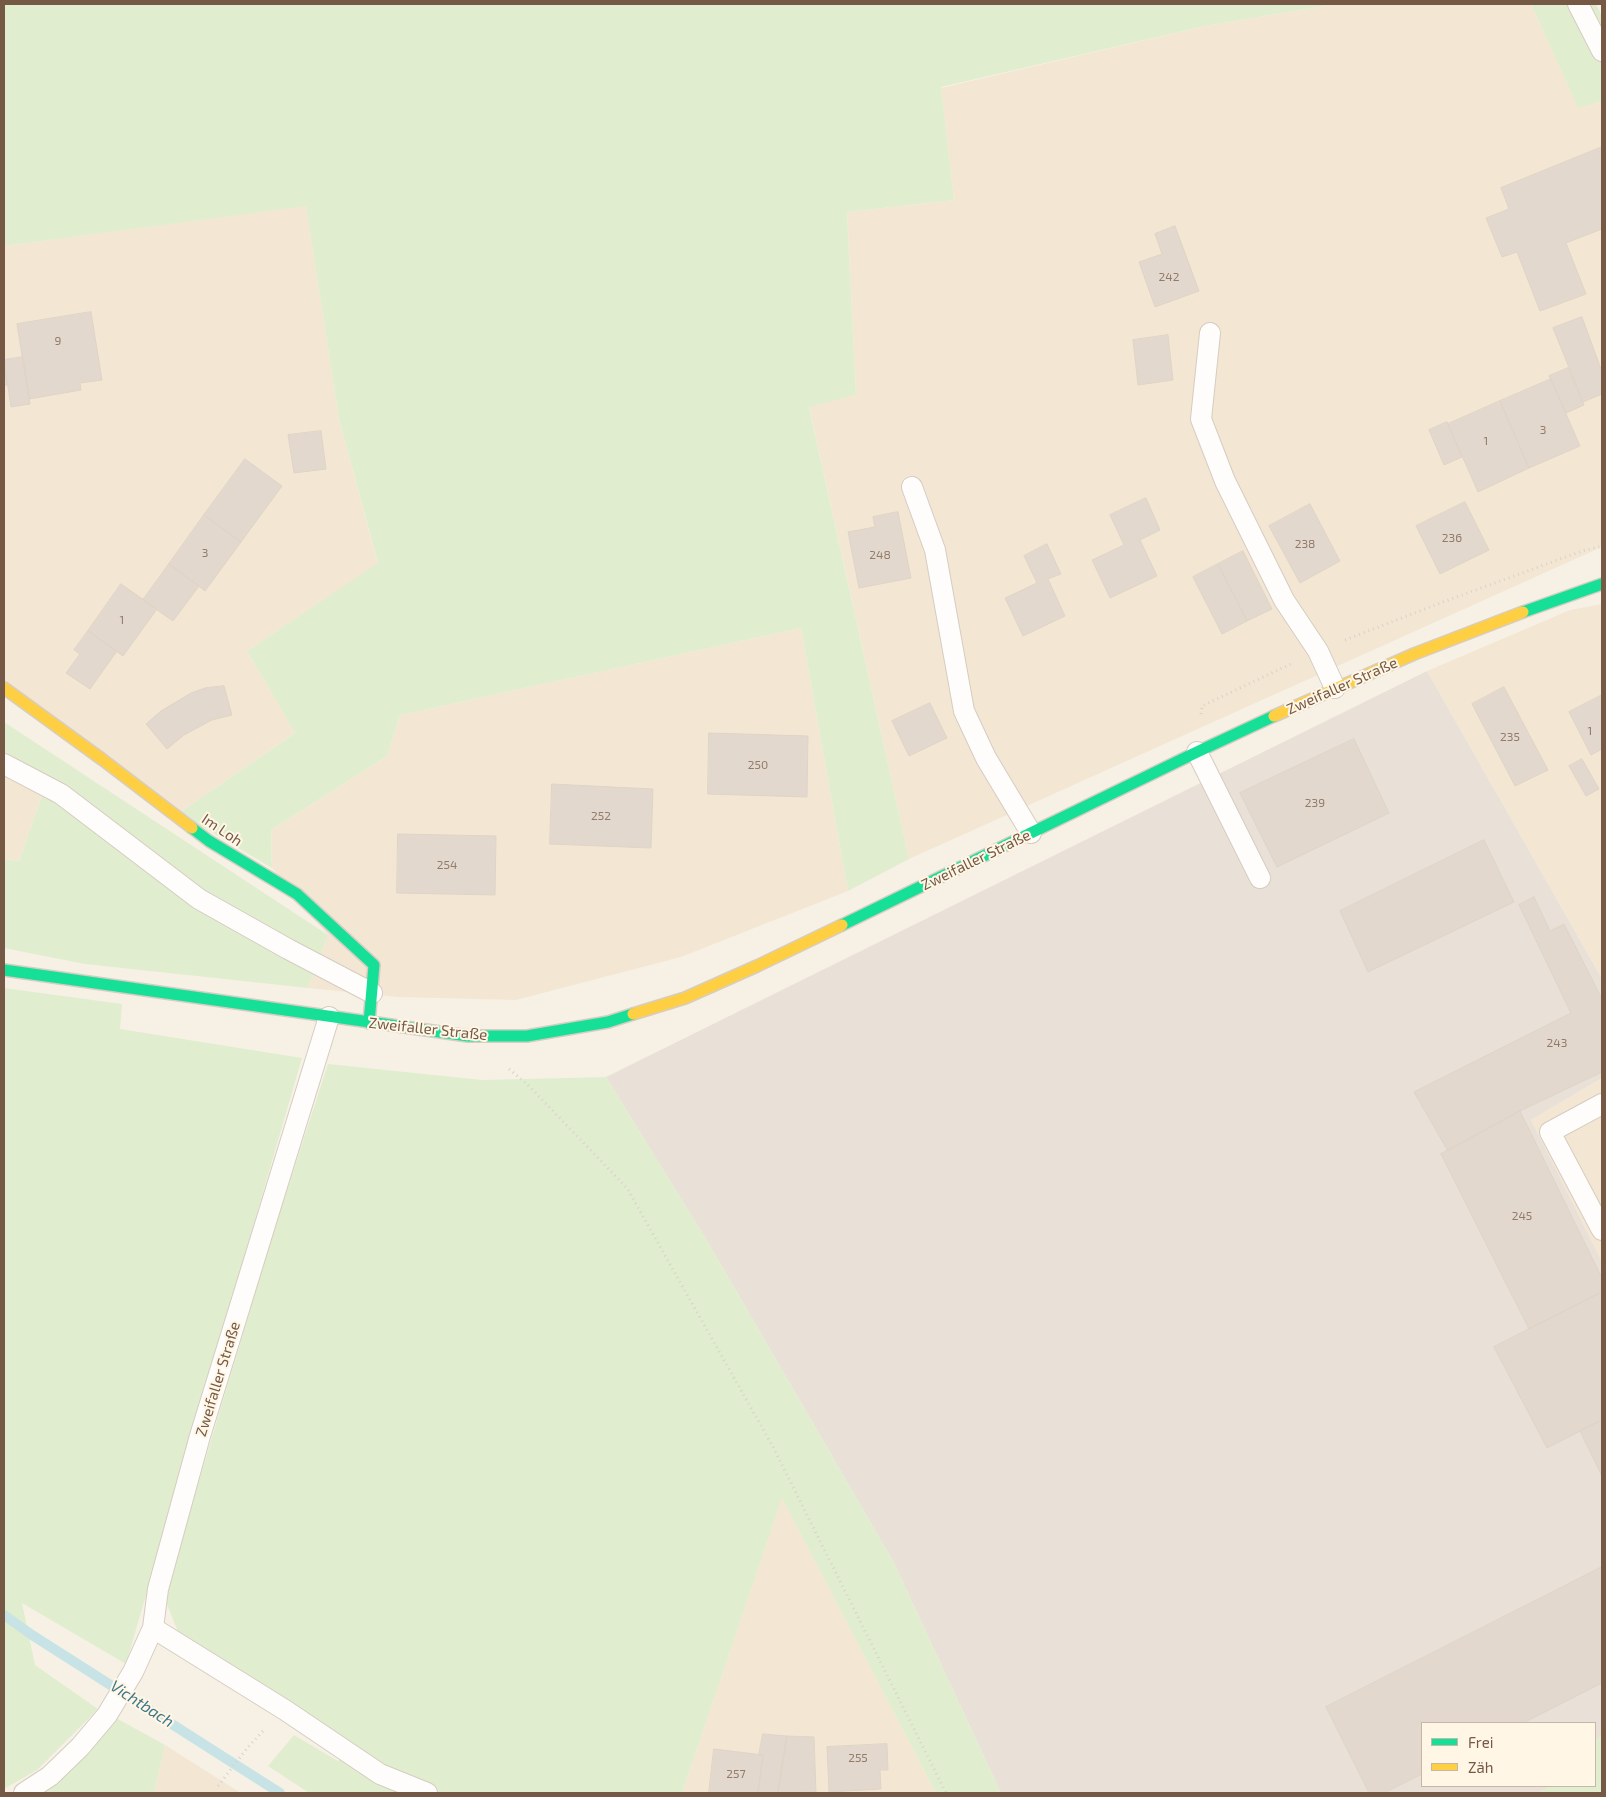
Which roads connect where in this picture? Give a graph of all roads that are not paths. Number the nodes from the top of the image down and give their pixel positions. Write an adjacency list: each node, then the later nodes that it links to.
1 (1578, 4): 2 (lane)
2 (1602, 51)
3 (1210, 333): 7 (lane)
4 (912, 487): 10 (lane)
5 (1602, 584): 7 (main road, Zweifaller Straße)
6 (4, 688): 13 (main road, Im Loh)
7 (1335, 688): 8 (main road, Zweifaller Straße)
8 (1197, 752): 10 (main road, Zweifaller Straße); 11 (lane)
9 (4, 764): 13 (lane)
10 (1031, 833): 15 (main road, Zweifaller Straße)
11 (1260, 878)
12 (4, 970): 14 (main road, Zweifaller Straße)
13 (372, 993): 15 (main road, Im Loh)
14 (329, 1018): 15 (main road, Zweifaller Straße); 18 (lane, Zweifaller Straße)
15 (369, 1023)
16 (1602, 1104): 17 (lane)
17 (1602, 1230)
18 (153, 1628): 19 (lane, Zweifaller Straße); 20 (lane)
19 (24, 1793)
20 (427, 1793)

